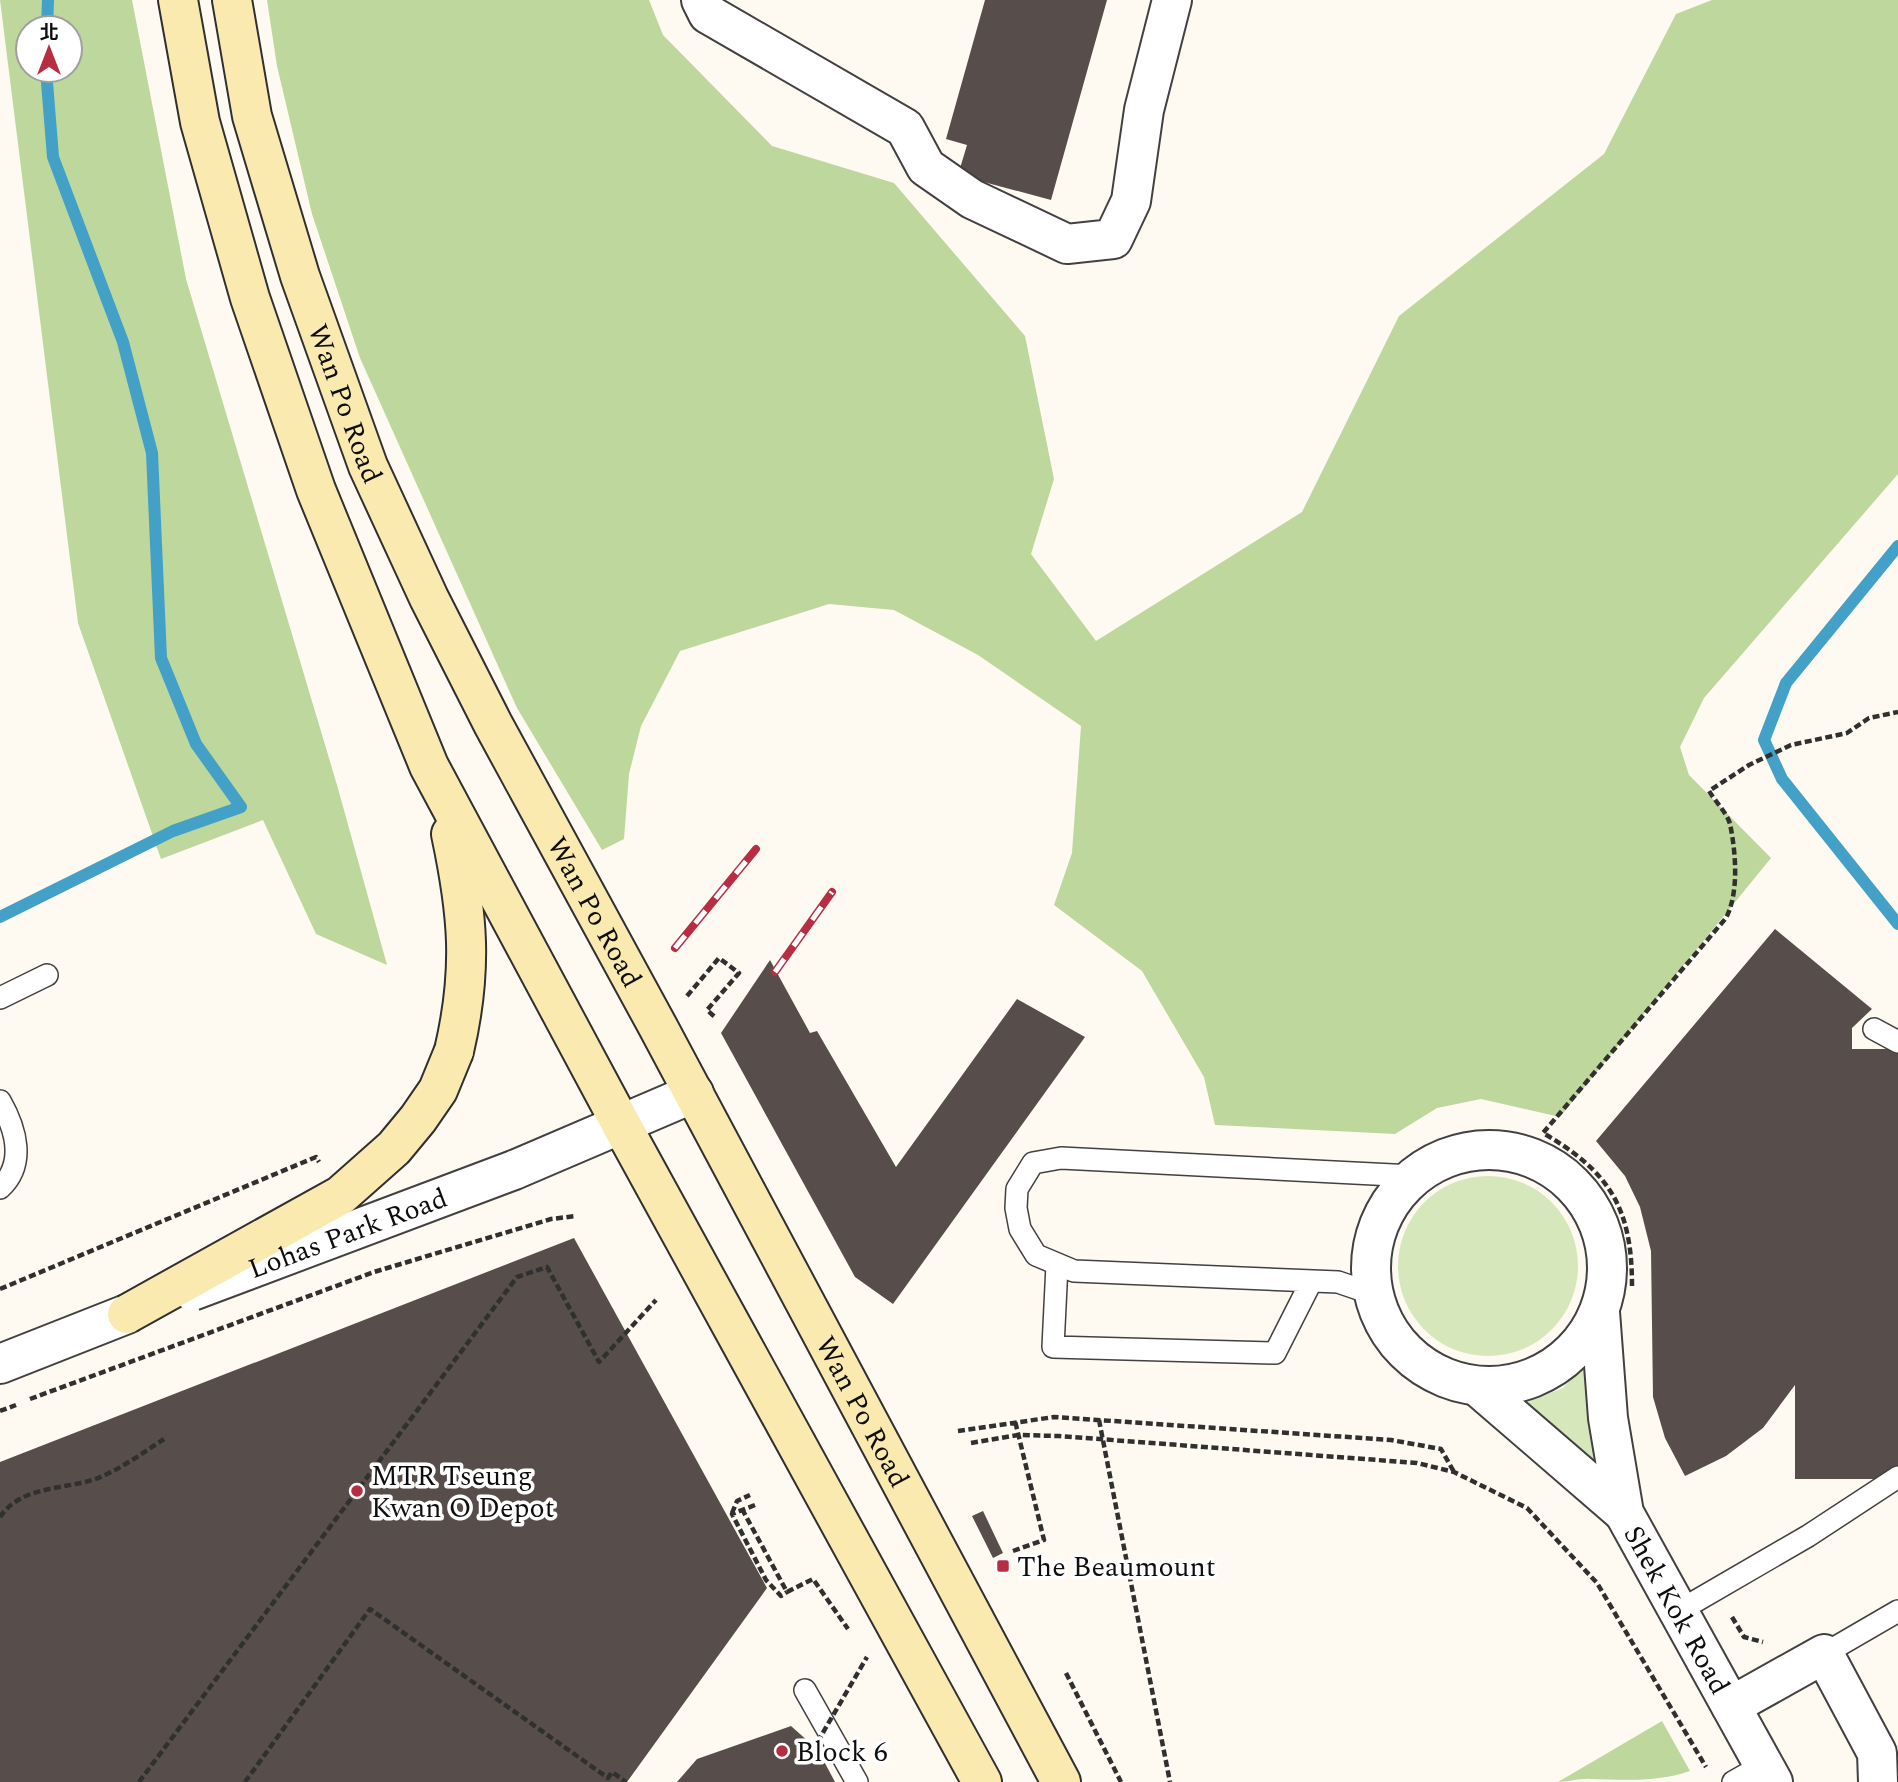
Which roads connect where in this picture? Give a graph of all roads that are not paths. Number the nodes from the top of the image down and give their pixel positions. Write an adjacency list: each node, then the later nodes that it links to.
1 (178, 0): 5 (main road, Wan Po Road)
2 (232, 0): 10 (main road, Wan Po Road)
3 (701, 0): 4 (street)
4 (1172, 0)
5 (429, 766): 12 (main road, Wan Po Road); 19 (main road, bridge)
6 (47, 975): 7 (lane)
7 (0, 998)
8 (1874, 1029): 9 (lane)
9 (1898, 1042)
10 (694, 1093): 12 (street, Lohas Park Road); 32 (main road, Wan Po Road)
11 (0, 1101): 14 (lane)
12 (622, 1125): 19 (street, Lohas Park Road, bridge); 31 (main road, Wan Po Road)
13 (1413, 1176): 15 (lane); 17 (street, Shek Kok Road); 18 (street, Shek Kok Road)
14 (0, 1188)
15 (1057, 1265): 16 (lane); 16 (lane)
16 (1311, 1282): 17 (lane)
17 (1373, 1294): 21 (street, Shek Kok Road)
18 (1600, 1312): 21 (street, Shek Kok Road); 23 (street, Shek Kok Road)
19 (127, 1314): 20 (street, Lohas Park Road)
20 (0, 1364)
21 (1477, 1386): 23 (street, Shek Kok Road)
22 (1898, 1477): 25 (lane)
23 (1624, 1513): 25 (street, Shek Kok Road)
24 (1898, 1611): 26 (lane)
25 (1678, 1612): 28 (street, Shek Kok Road)
26 (1824, 1654): 28 (street, Shek Kok Road); 33 (street)
27 (805, 1690): 30 (lane)
28 (1731, 1706): 29 (street, Shek Kok Road)
29 (1756, 1776)
30 (857, 1782)
31 (982, 1782)
32 (1061, 1782)
33 (1878, 1782)

